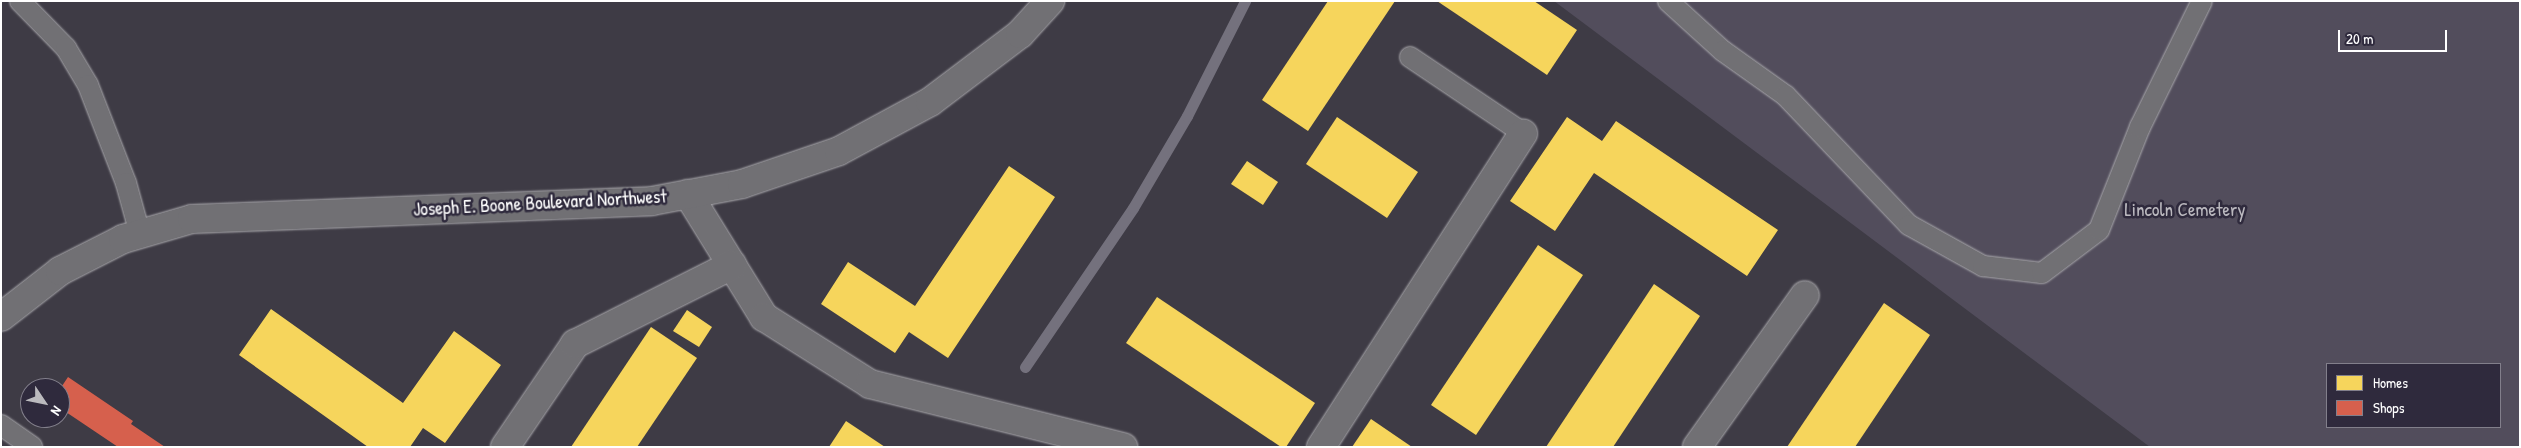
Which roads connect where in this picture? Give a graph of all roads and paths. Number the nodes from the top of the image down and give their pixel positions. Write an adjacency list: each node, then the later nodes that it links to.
1 (20, 1): 8 (lane)
2 (1050, 1): 7 (street, Joseph E. Boone Boulevard Northwest)
3 (1668, 1): 4 (lane)
4 (2202, 1)
5 (1410, 57): 6 (lane)
6 (1523, 133): 16 (street)
7 (688, 194): 8 (street, Joseph E. Boone Boulevard Northwest); 9 (street)
8 (140, 234): 11 (street, Joseph E. Boone Boulevard Northwest)
9 (732, 266): 14 (street); 15 (street)
10 (1805, 296): 17 (street)
11 (1, 317)
12 (1, 425): 13 (lane)
13 (32, 447)
14 (505, 447)
15 (1123, 447)
16 (1321, 447)
17 (1697, 447)

